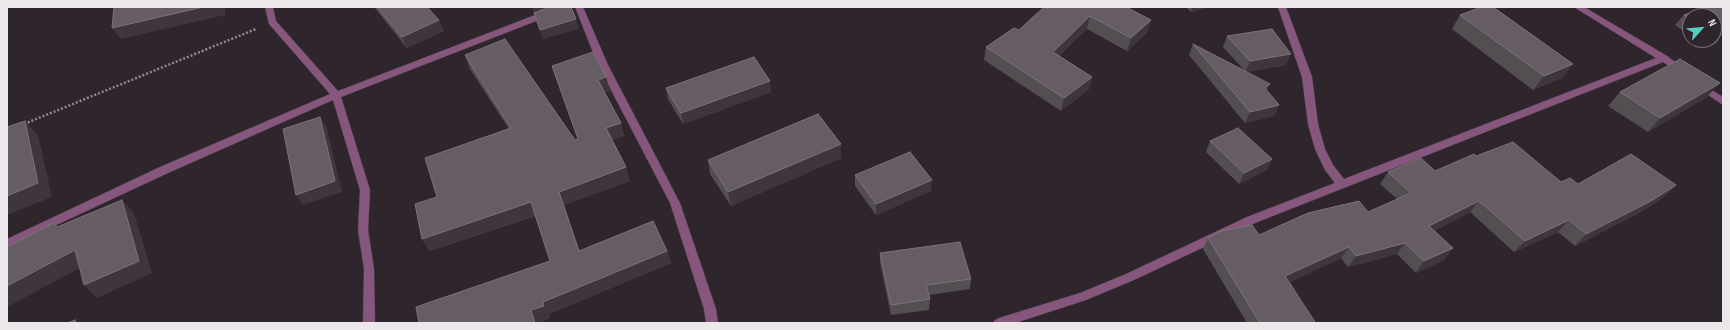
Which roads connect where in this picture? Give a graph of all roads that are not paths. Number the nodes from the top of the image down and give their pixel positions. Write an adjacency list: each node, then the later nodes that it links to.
1 (270, 7): 7 (street)
2 (564, 7): 7 (street)
3 (579, 7): 12 (street)
4 (1282, 7): 9 (street)
5 (1578, 7): 6 (street)
6 (1664, 58): 8 (street); 9 (street)
7 (336, 95): 10 (street); 11 (street)
8 (1723, 102)
9 (1342, 184): 13 (street)
10 (7, 244)
11 (369, 323)
12 (712, 323)
13 (999, 323)

